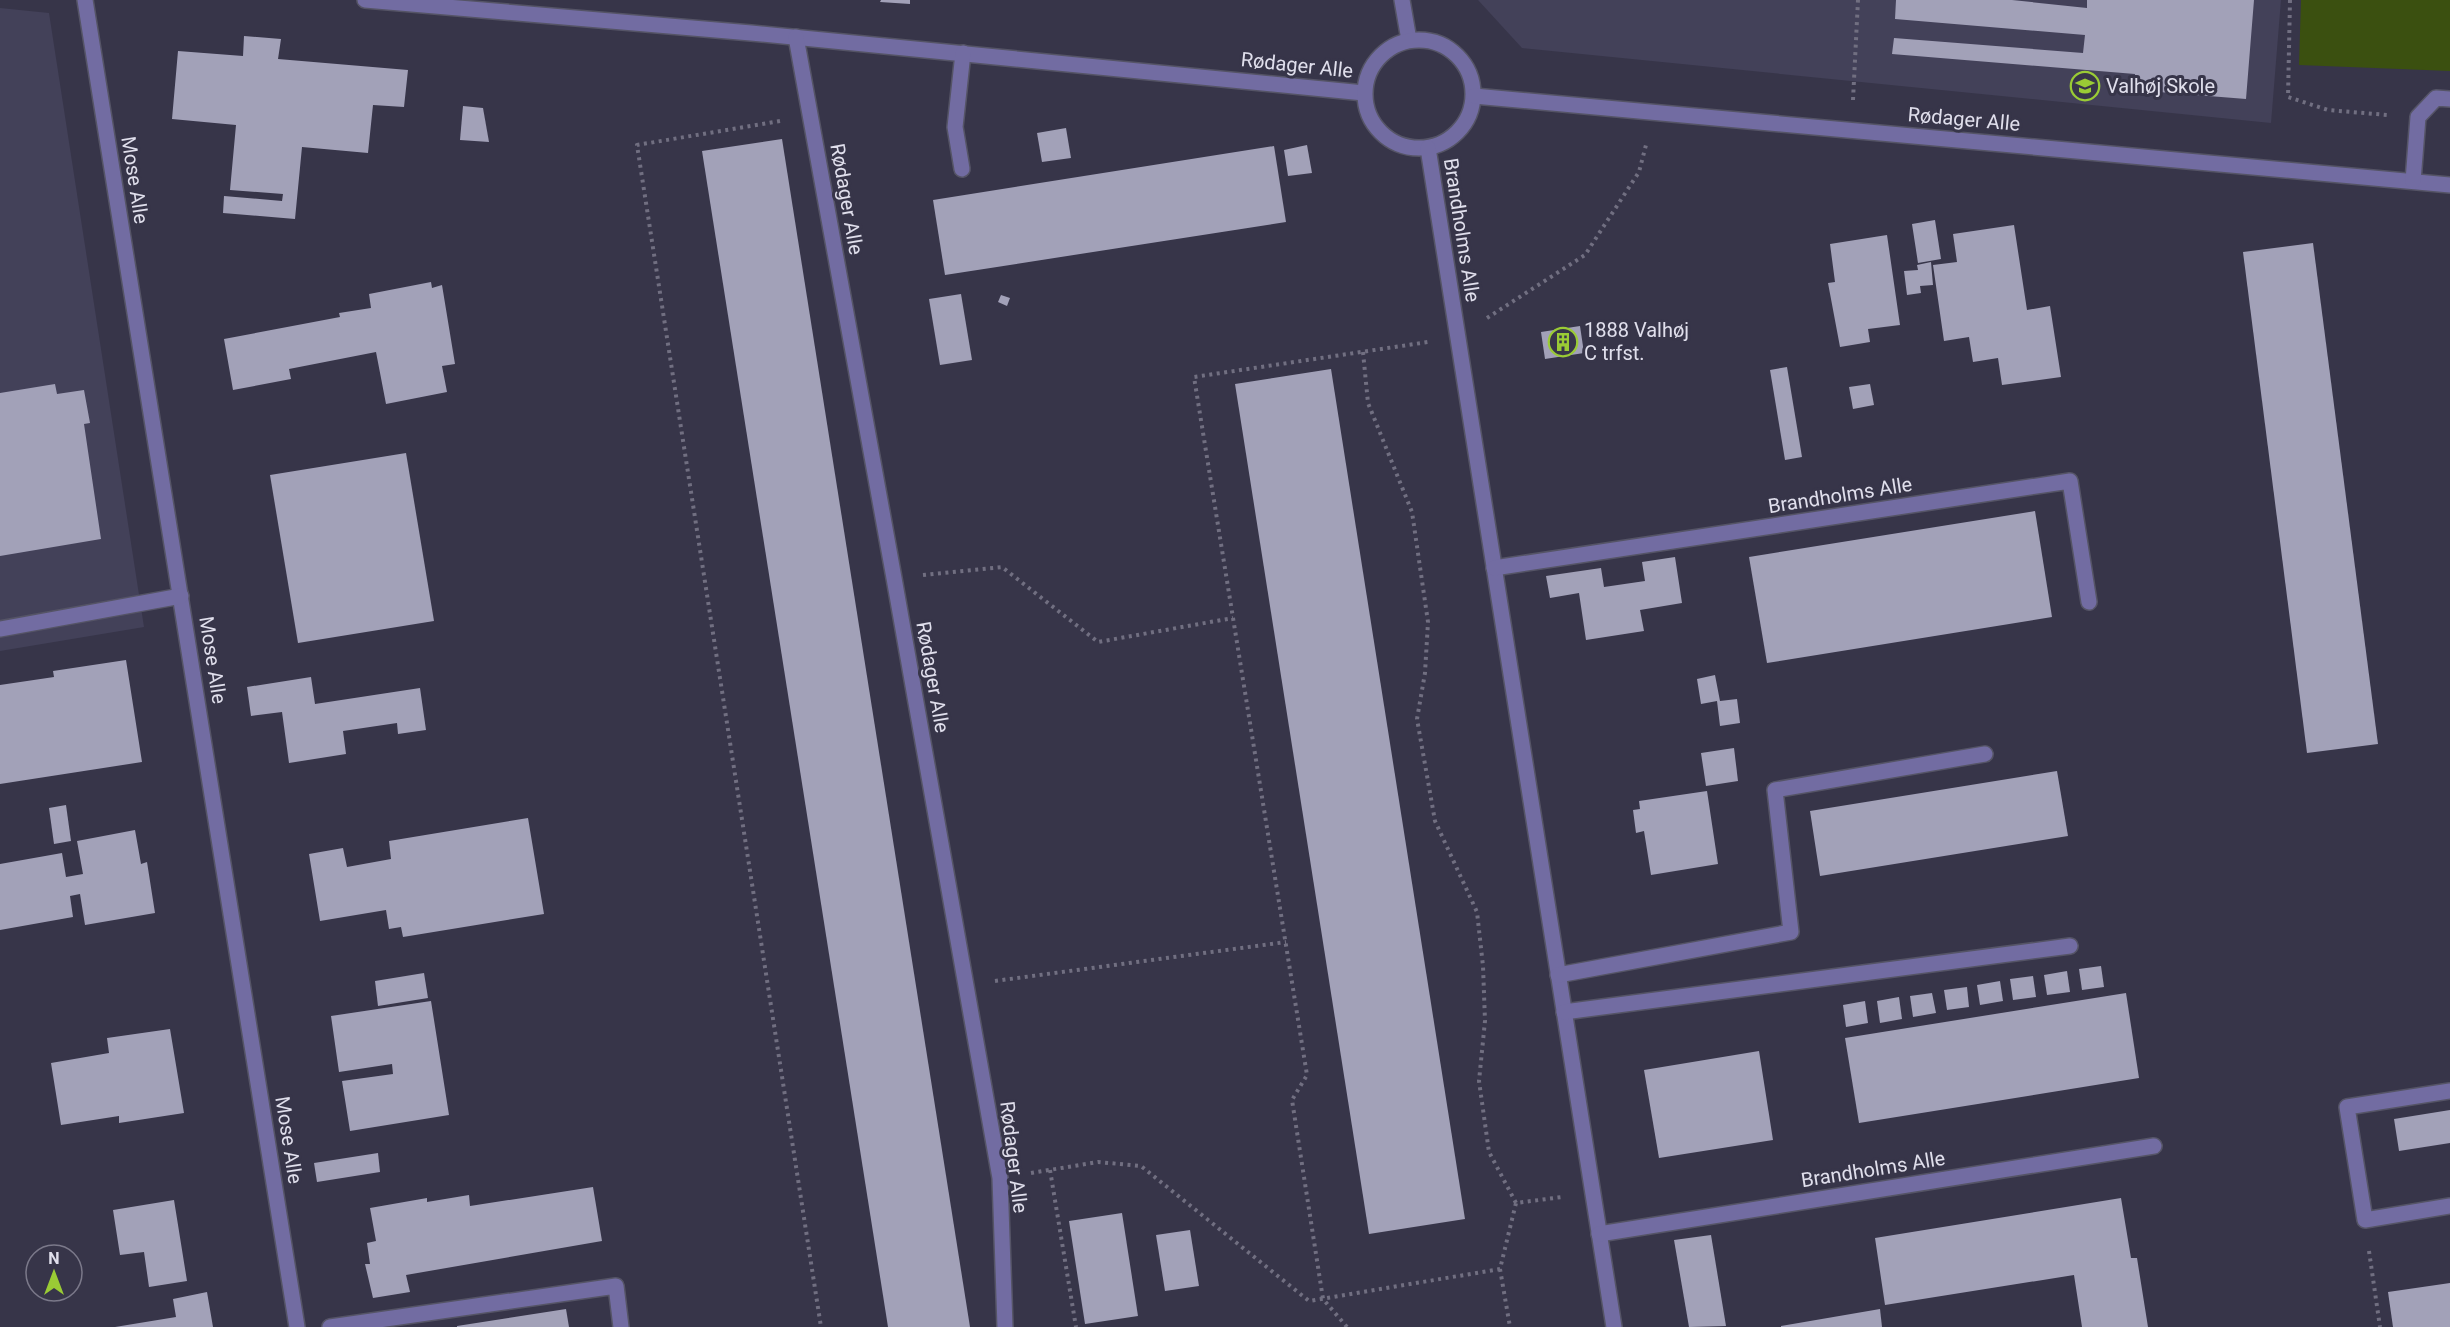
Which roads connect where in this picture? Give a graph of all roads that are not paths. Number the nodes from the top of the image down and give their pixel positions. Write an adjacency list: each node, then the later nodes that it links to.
1 (85, 0): 15 (street, Mose Alle)
2 (365, 0): 4 (street, Rødager Alle)
3 (1402, 0): 5 (street)
4 (796, 37): 6 (street, Rødager Alle); 29 (street, Rødager Alle)
5 (1409, 40): 7 (street); 8 (street)
6 (963, 54): 7 (street, Rødager Alle); 11 (street)
7 (1364, 93): 10 (street)
8 (1474, 96): 10 (street); 12 (street, Rødager Alle)
9 (2450, 99): 12 (street)
10 (1428, 148): 14 (street, Brandholms Alle)
11 (962, 169)
12 (2413, 181): 13 (street, Rødager Alle)
13 (2450, 184)
14 (1494, 568): 16 (street, Brandholms Alle); 20 (street, Brandholms Alle)
15 (181, 596): 17 (street); 26 (street, Mose Alle)
16 (2089, 602)
17 (0, 629)
18 (1985, 754): 20 (street)
19 (2070, 946): 21 (street)
20 (1558, 975): 21 (street, Brandholms Alle)
21 (1564, 1012): 25 (street, Brandholms Alle)
22 (2450, 1091): 24 (street)
23 (2154, 1146): 25 (street, Brandholms Alle)
24 (2450, 1206)
25 (1599, 1234): 30 (street, Brandholms Alle)
26 (297, 1327)
27 (330, 1327): 28 (street)
28 (621, 1327)
29 (1005, 1327)
30 (1614, 1327)

